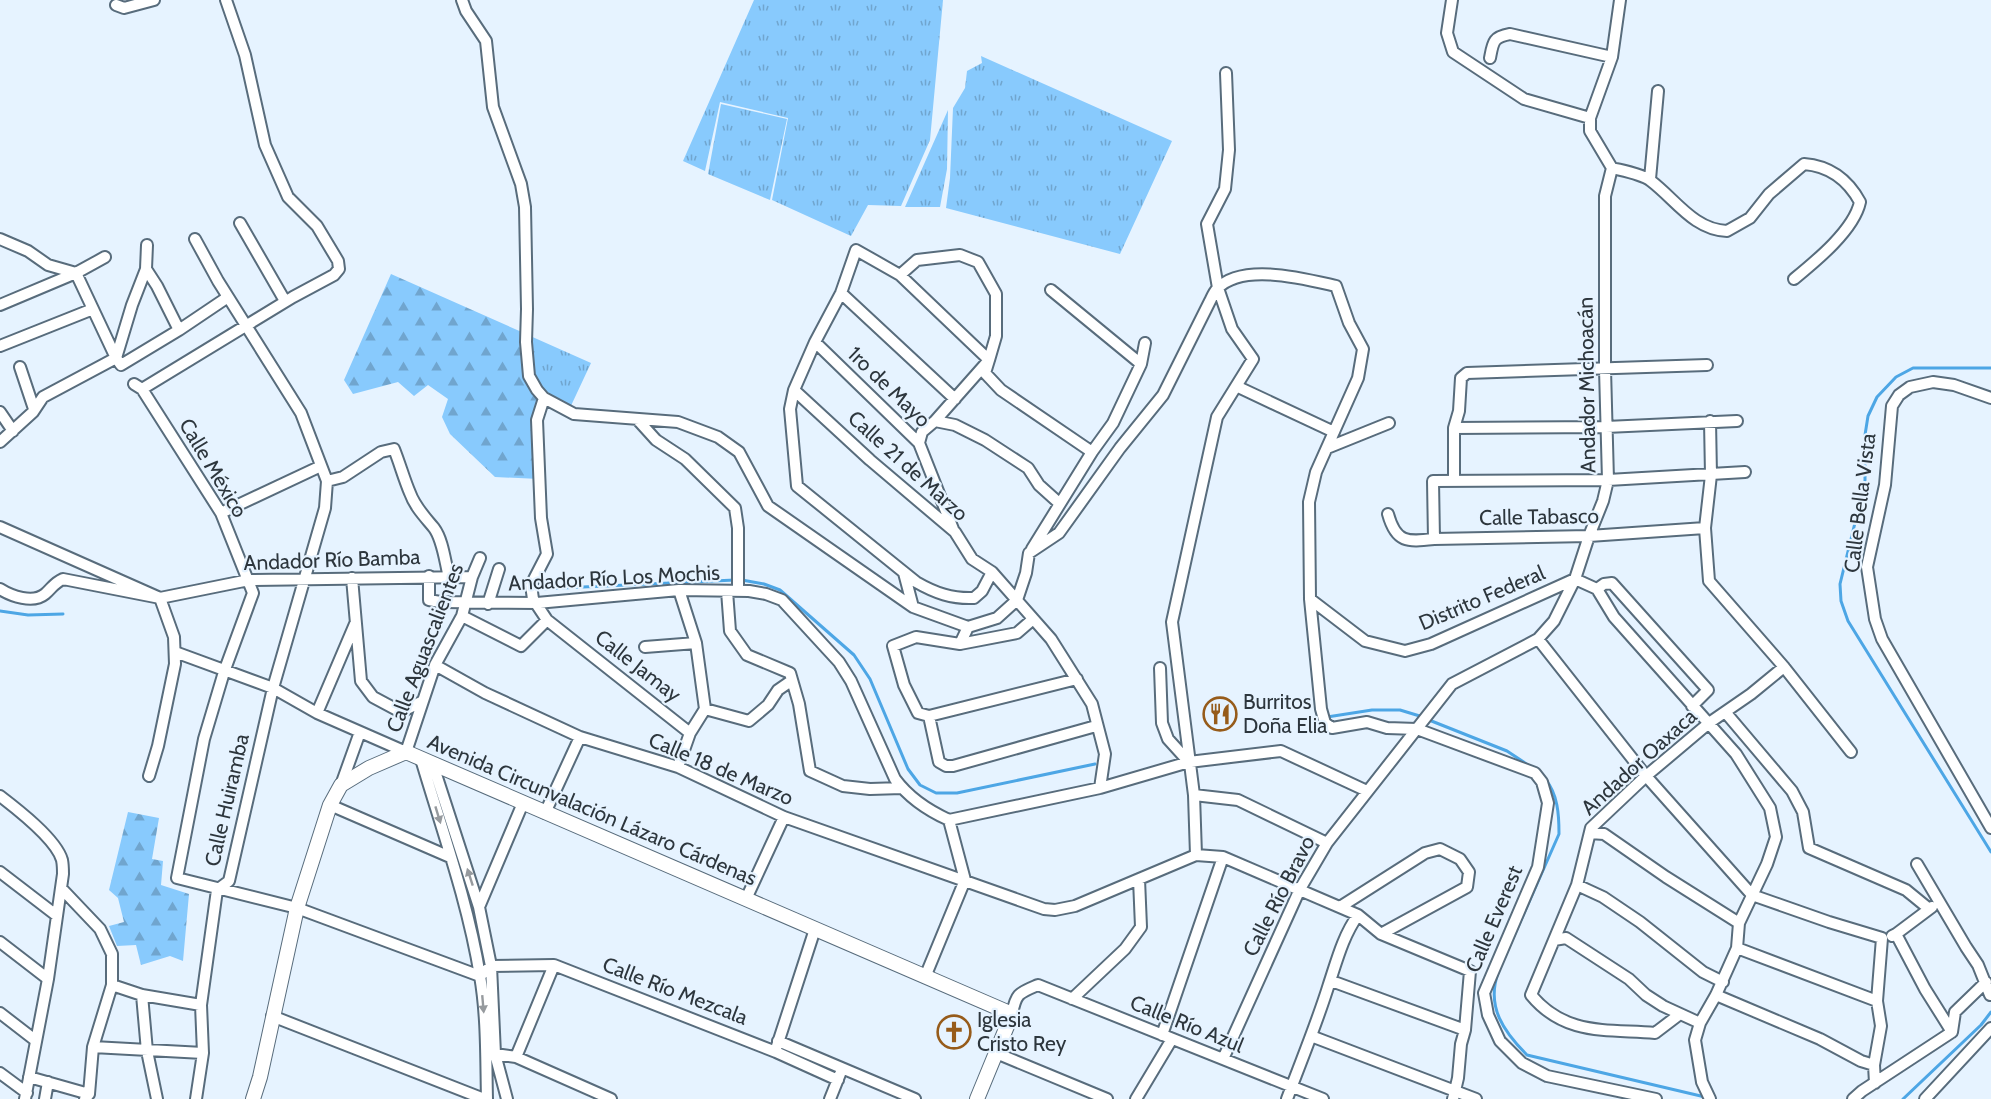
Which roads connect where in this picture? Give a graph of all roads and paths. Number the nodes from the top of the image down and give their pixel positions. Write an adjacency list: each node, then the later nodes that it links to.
1 (154, 0): 6 (street)
2 (226, 0): 27 (street)
3 (462, 0): 43 (street)
4 (1452, 0): 11 (street)
5 (1620, 0): 7 (street)
6 (117, 5)
7 (1612, 57): 8 (street); 11 (street)
8 (1490, 58)
9 (1226, 73): 23 (street)
10 (1658, 91): 13 (street)
11 (1590, 118): 12 (street)
12 (1612, 168): 13 (street); 40 (street, Andador Michoacán)
13 (1650, 179): 22 (street)
14 (240, 223): 27 (street)
15 (0, 239): 20 (street)
16 (195, 239): 26 (street)
17 (147, 245): 19 (street)
18 (105, 257): 20 (street)
19 (146, 269): 31 (street); 36 (street)
20 (76, 273): 28 (street); 29 (street)
21 (900, 275): 25 (street); 35 (street); 35 (street)
22 (1794, 279)
23 (1218, 288): 41 (street); 56 (street); 75 (street)
24 (1050, 290): 37 (street)
25 (841, 293): 32 (street); 45 (street)
26 (228, 297): 30 (street); 31 (street)
27 (289, 299): 30 (street)
28 (0, 305)
29 (93, 309): 34 (street); 36 (street)
30 (247, 326): 61 (street); 68 (street, Calle México)
31 (179, 330): 36 (street)
32 (815, 342): 42 (street); 58 (street, 1ro de Mayo)
33 (1145, 343): 37 (street)
34 (0, 346)
35 (989, 360): 45 (street); 60 (street)
36 (118, 361): 46 (street)
37 (1141, 364): 60 (street)
38 (1707, 366): 40 (street)
39 (20, 367): 46 (street)
40 (1605, 369): 53 (street, Andador Michoacán); 54 (street)
41 (1236, 386): 56 (street); 132 (street)
42 (794, 390): 72 (street, Calle 21 de Marzo); 78 (street)
43 (544, 398): 48 (street); 96 (street)
44 (1991, 398): 148 (street, Calle Bella Vista)
45 (955, 399): 49 (street)
46 (34, 409): 55 (street)
47 (0, 412): 55 (street)
48 (637, 419): 88 (street); 98 (street)
49 (935, 421): 58 (street); 67 (street)
50 (1710, 421): 51 (street); 53 (street); 63 (street)
51 (1737, 421)
52 (1389, 423): 59 (street)
53 (1606, 427): 54 (street); 66 (street, Andador Michoacán)
54 (1454, 428): 65 (street)
55 (13, 431): 57 (street)
56 (1334, 432): 59 (street)
57 (0, 442)
58 (919, 443): 72 (street, 1ro de Mayo)
59 (1327, 448): 93 (street)
60 (1092, 452): 67 (street)
61 (321, 466): 64 (street); 68 (street)
62 (1745, 472): 63 (street)
63 (1711, 475): 66 (street); 71 (street)
64 (327, 480): 81 (street); 86 (street, Calle Huiramba)
65 (1454, 480): 66 (street); 74 (street)
66 (1608, 480): 73 (street, Andador Michoacán)
67 (1059, 503): 75 (street)
68 (221, 513): 85 (street, Calle México)
69 (1388, 514): 74 (street, Calle Tabasco)
70 (0, 527): 92 (street)
71 (1705, 528): 73 (street, Calle Tabasco); 110 (street)
72 (955, 532): 79 (street, Calle 21 de Marzo)
73 (1589, 536): 74 (street, Calle Tabasco); 84 (street, Andador Michoacán)
74 (1434, 539)
75 (1029, 553): 94 (street)
76 (480, 558): 82 (street, Calle Aguascalientes)
77 (499, 569): 97 (street)
78 (904, 572): 79 (street); 98 (street)
79 (992, 572): 94 (street, Calle 21 de Marzo)
80 (429, 576): 81 (street, Andador Río Bamba); 83 (street, Andador Río Bamba); 95 (street, Andador Río Los Mochis)
81 (449, 577): 82 (street, Andador Río Bamba)
82 (472, 577): 95 (street, Calle Aguascalientes)
83 (352, 579): 86 (street, Andador Río Bamba); 102 (street)
84 (1575, 579): 89 (street); 93 (street, Distrito Federal); 104 (street, Andador Michoacán)
85 (249, 580): 86 (street, Andador Río Bamba); 92 (street, Andador Río Bamba); 112 (street, Calle México)
86 (303, 580): 115 (street, Calle Huiramba)
87 (0, 589): 92 (street)
88 (738, 589): 91 (street, Andador Río Los Mochis); 138 (street, Andador Río Los Mochis)
89 (1597, 589): 118 (street); 118 (street)
90 (680, 590): 91 (street, Andador Río Los Mochis); 96 (street, Andador Río Los Mochis); 105 (street)
91 (726, 591): 114 (street)
92 (160, 598): 108 (street)
93 (1310, 599): 125 (street, Andador Oaxaca)
94 (1017, 600): 101 (street, Calle 21 de Marzo); 103 (street)
95 (465, 603): 97 (street, Andador Río Los Mochis); 99 (street, Calle Aguascalientes)
96 (537, 603): 97 (street, Andador Río Los Mochis); 100 (street, Calle Jamay)
97 (488, 604)
98 (913, 608): 103 (street)
99 (462, 616): 100 (street); 109 (street, Calle Aguascalientes)
100 (547, 620): 127 (street, Calle Jamay)
101 (1032, 620): 106 (street); 113 (street, Calle 21 de Marzo)
102 (356, 621): 116 (street); 120 (street)
103 (968, 627): 106 (street)
104 (1538, 639): 117 (street, Andador Michoacán); 135 (street)
105 (696, 643): 107 (street); 119 (street)
106 (960, 644): 122 (street)
107 (645, 647)
108 (175, 652): 112 (street); 134 (street)
109 (435, 664): 116 (street, Calle Aguascalientes); 128 (street, Calle 18 de Marzo)
110 (1784, 666): 121 (street, Andador Oaxaca); 130 (street)
111 (1160, 668): 132 (street)
112 (224, 672): 115 (street); 161 (street, Calle México)
113 (1077, 680): 122 (street); 124 (street, Calle 21 de Marzo)
114 (791, 681): 119 (street); 138 (street)
115 (273, 688): 120 (street); 161 (street, Calle Huiramba)
116 (421, 702): 129 (street, Calle Aguascalientes)
117 (1435, 706): 125 (street, Calle Río Bravo)
118 (1692, 706): 123 (street)
119 (705, 710): 127 (street)
120 (317, 713): 126 (street)
121 (1726, 713): 123 (street, Andador Oaxaca); 168 (street)
122 (929, 716): 124 (street)
123 (1709, 723): 135 (street, Andador Oaxaca); 162 (street)
124 (1096, 726): 137 (street, Calle 21 de Marzo)
125 (1419, 727): 139 (street, Calle Río Bravo); 146 (street, Andador Oaxaca)
126 (360, 732): 129 (street); 136 (street)
127 (690, 733): 133 (street)
128 (580, 737): 133 (street, Calle 18 de Marzo); 144 (street)
129 (406, 752): 131 (street, Avenida Circunvalación Lázaro Cárdenas); 136 (street, Avenida Circunvalación Lázaro Cárdenas)
130 (1851, 752)
131 (427, 762): 142 (street, Avenida Circunvalación Lázaro Cárdenas); 152 (street, one-way to 152); 165 (street, one-way to 131)
132 (1189, 762): 137 (street); 139 (street); 140 (street)
133 (678, 767): 145 (street, Calle 18 de Marzo)
134 (149, 776)
135 (1646, 776): 149 (street, Andador Oaxaca); 162 (street)
136 (341, 785): 143 (street, Avenida Circunvalación Lázaro Cárdenas)
137 (1100, 786): 147 (street)
138 (902, 788): 147 (street, Andador Río Los Mochis)
139 (1367, 791): 150 (street, Calle Río Bravo)
140 (1194, 795): 150 (street); 151 (street)
141 (0, 796): 159 (street)
142 (524, 803): 144 (street, Avenida Circunvalación Lázaro Cárdenas); 165 (street)
143 (330, 805): 152 (street); 167 (street, Avenida Circunvalación Lázaro Cárdenas)
144 (545, 813): 163 (street, Avenida Circunvalación Lázaro Cárdenas)
145 (784, 817): 157 (street, Calle 18 de Marzo); 163 (street)
146 (1546, 819): 221 (street, Calle Everest)
147 (949, 820): 157 (street)
148 (1991, 828)
149 (1590, 833): 158 (street, Andador Oaxaca); 171 (street)
150 (1327, 843): 160 (street, Calle Río Bravo)
151 (1196, 855): 153 (street); 156 (street, Calle 18 de Marzo)
152 (450, 857): 181 (street)
153 (1223, 857): 160 (street); 203 (street)
154 (1917, 864): 164 (street)
155 (0, 872): 169 (street)
156 (1139, 879): 157 (street, Calle 18 de Marzo); 191 (street)
157 (965, 880): 182 (street)
158 (1577, 885): 176 (street, Andador Oaxaca); 184 (street)
159 (61, 888): 169 (street); 187 (street)
160 (1300, 889): 166 (street); 212 (street, Calle Río Bravo)
161 (217, 890): 167 (street); 193 (street, Calle Huiramba)
162 (1752, 895): 171 (street); 175 (street)
163 (746, 899): 172 (street, Avenida Circunvalación Lázaro Cárdenas)
164 (1941, 904): 168 (street); 185 (street)
165 (479, 907): 180 (street)
166 (1340, 907): 170 (street); 173 (street)
167 (297, 908): 181 (street); 197 (street, Avenida Circunvalación Lázaro Cárdenas)
168 (1928, 908): 174 (street)
169 (56, 915): 183 (street)
170 (1358, 915): 173 (street); 186 (street)
171 (1739, 923): 178 (street)
172 (815, 929): 182 (street, Avenida Circunvalación Lázaro Cárdenas); 205 (street)
173 (1381, 934): 200 (street)
174 (1896, 934): 175 (street); 201 (street)
175 (1882, 938): 192 (street)
176 (1554, 940): 196 (street); 196 (street, Andador Oaxaca)
177 (0, 942): 183 (street)
178 (1737, 948): 184 (street); 192 (street)
179 (554, 965): 180 (street, Calle Río Mezcala); 205 (street, Calle Río Mezcala); 211 (street)
180 (492, 966): 181 (street); 210 (street)
181 (480, 976): 229 (street, one-way to 229)
182 (925, 976): 195 (street, Avenida Circunvalación Lázaro Cárdenas)
183 (48, 979): 204 (street)
184 (1723, 982): 189 (street)
185 (1986, 982): 190 (street); 201 (street)
186 (1330, 983): 200 (street); 202 (street)
187 (112, 985): 188 (street); 206 (street)
188 (142, 995): 193 (street); 207 (street)
189 (1716, 995): 198 (street); 213 (street)
190 (1990, 995)
191 (1072, 999): 195 (street, Calle Río Azul); 203 (street, Calle Río Azul)
192 (1877, 1001): 213 (street)
193 (201, 1005): 208 (street, Calle Huiramba)
194 (0, 1013): 204 (street)
195 (1012, 1014): 209 (street)
196 (1680, 1014): 198 (street)
197 (273, 1016): 228 (street, Avenida Circunvalación Lázaro Cárdenas); 229 (street)
198 (1700, 1023): 241 (street)
199 (1991, 1028): 243 (street)
200 (1465, 1030): 224 (street)
201 (1952, 1032): 219 (street)
202 (1311, 1036): 220 (street); 224 (street)
203 (1167, 1037): 212 (street, Calle Río Azul); 236 (street)
204 (35, 1040): 216 (street)
205 (777, 1046): 214 (street); 217 (street, Calle Río Mezcala)
206 (93, 1047): 207 (street); 223 (street)
207 (147, 1051): 208 (street); 226 (street)
208 (203, 1053): 227 (street, Calle Huiramba)
209 (996, 1053): 234 (street); 235 (street)
210 (495, 1054): 211 (street); 230 (street)
211 (516, 1057): 231 (street)
212 (1223, 1059): 220 (street, Calle Río Azul)
213 (1874, 1065): 219 (street)
214 (843, 1068): 217 (street); 233 (street)
215 (0, 1073): 222 (street)
216 (29, 1077): 218 (street); 222 (street)
217 (838, 1080): 232 (street)
218 (48, 1082): 223 (street); 225 (street)
219 (1875, 1083): 242 (street)
220 (1292, 1087): 237 (street); 238 (street, Calle Río Azul)
221 (1616, 1095): 240 (street, Calle Everest)
222 (26, 1096)
223 (87, 1096)
224 (1455, 1096): 239 (street)
225 (45, 1099)
226 (158, 1099)
227 (196, 1099)
228 (253, 1099)
229 (485, 1099)
230 (507, 1099)
231 (611, 1099)
232 (830, 1099)
233 (915, 1099)
234 (977, 1099)
235 (1107, 1099)
236 (1136, 1099)
237 (1287, 1099)
238 (1323, 1099)
239 (1476, 1099)
240 (1656, 1099)
241 (1710, 1099)
242 (1853, 1099)
243 (1925, 1099)

